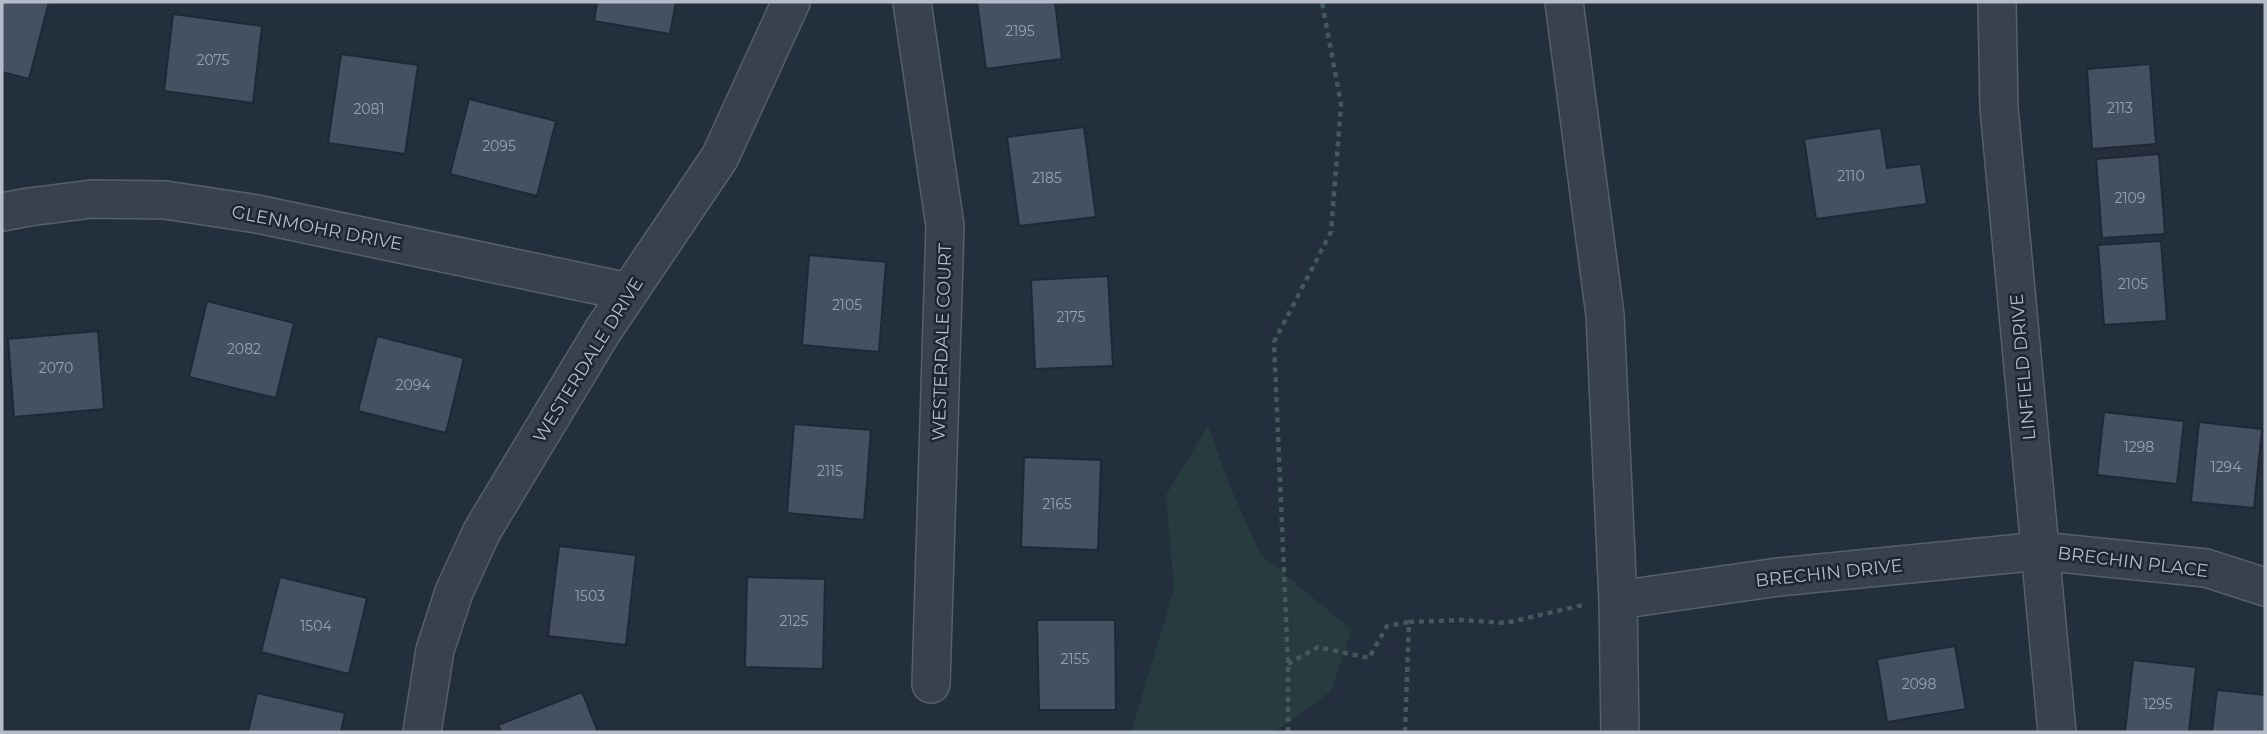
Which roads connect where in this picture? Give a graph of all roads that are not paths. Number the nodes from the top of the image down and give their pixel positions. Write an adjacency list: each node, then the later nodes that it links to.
1 (791, 2): 6 (street, WESTERDALE DRIVE)
2 (912, 2): 10 (street, WESTERDALE COURT)
3 (1564, 2): 9 (street)
4 (1997, 2): 7 (street, LINFIELD DRIVE)
5 (2, 212): 6 (street, GLENMOHR DRIVE)
6 (629, 292): 11 (street, WESTERDALE DRIVE)
7 (2040, 551): 8 (street, BRECHIN PLACE); 9 (street, BRECHIN DRIVE); 13 (street, LINFIELD DRIVE)
8 (2265, 587)
9 (1618, 600): 12 (street)
10 (931, 684)
11 (422, 732)
12 (1620, 732)
13 (2057, 732)

